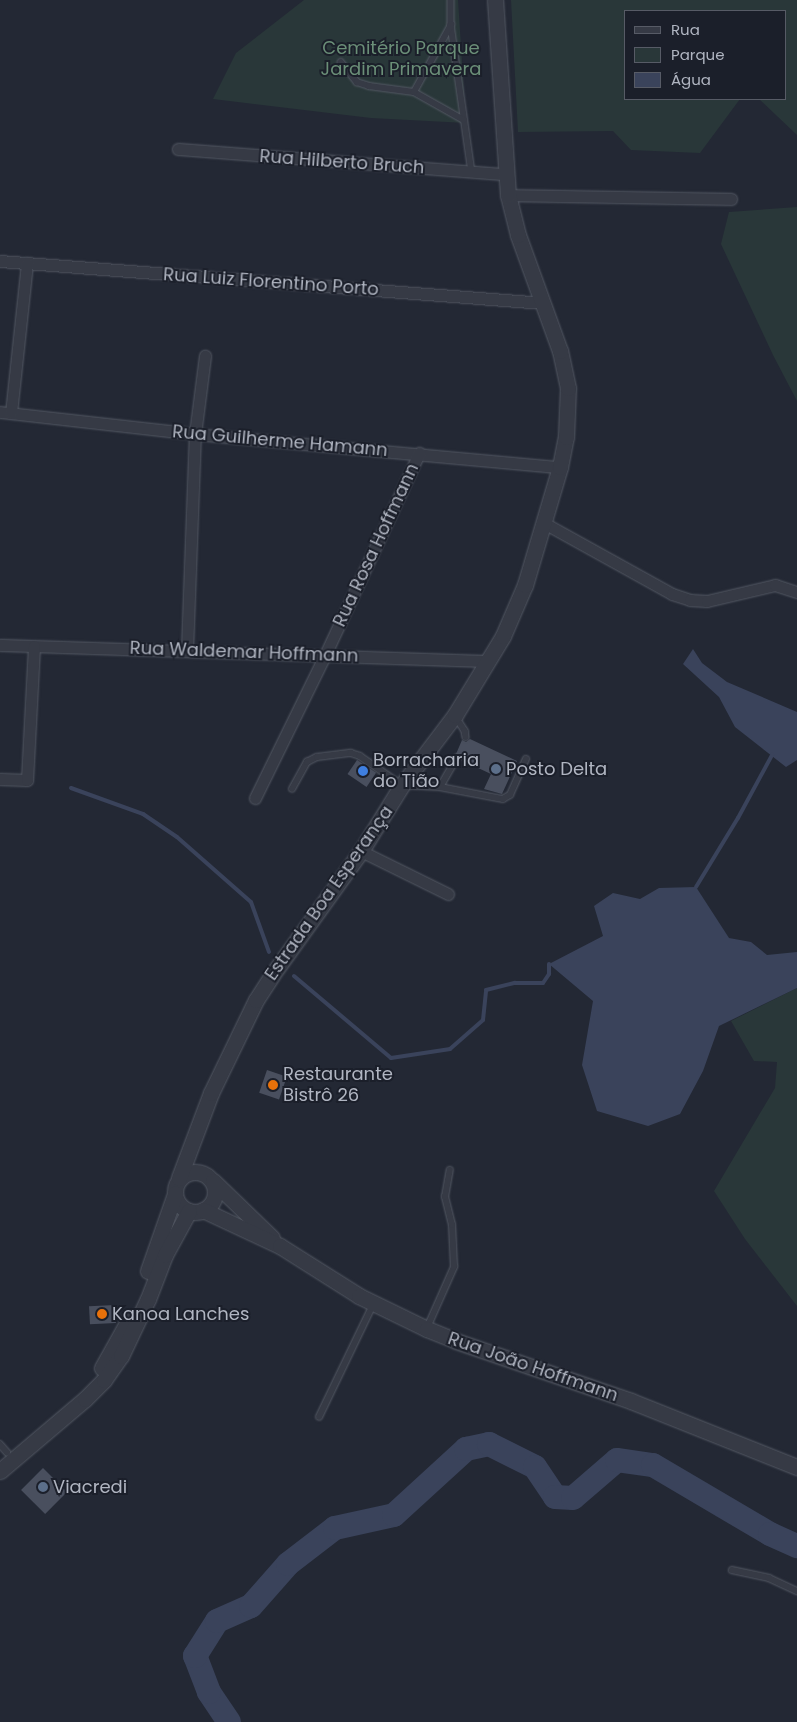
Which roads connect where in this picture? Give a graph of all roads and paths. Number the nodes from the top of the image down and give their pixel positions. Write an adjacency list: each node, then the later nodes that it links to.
1 (451, 0): 3 (lane)
2 (496, 0): 9 (street, Estrada Boa Esperança)
3 (451, 25): 5 (lane); 6 (lane)
4 (341, 62): 5 (lane)
5 (414, 92): 6 (lane)
6 (464, 120): 8 (lane)
7 (178, 149): 8 (street, Rua Hilberto Bruch)
8 (472, 172): 9 (street, Rua Hilberto Bruch)
9 (506, 174): 10 (street, Estrada Boa Esperança)
10 (508, 195): 11 (street); 14 (street, Estrada Boa Esperança)
11 (731, 199)
12 (0, 261): 13 (street, Rua Luiz Florentino Porto)
13 (28, 263): 14 (street, Rua Luiz Florentino Porto); 16 (street)
14 (542, 303): 19 (street, Estrada Boa Esperança)
15 (205, 356): 17 (street)
16 (6, 413): 17 (street, Rua Guilherme Hamann)
17 (195, 434): 18 (street, Rua Guilherme Hamann); 24 (street)
18 (419, 453): 19 (street, Rua Guilherme Hamann); 25 (street, Rua Rosa Hoffmann)
19 (560, 466): 20 (street, Estrada Boa Esperança)
20 (544, 523): 21 (street); 26 (street, Estrada Boa Esperança)
21 (797, 592)
22 (0, 644): 23 (street, Rua Waldemar Hoffmann)
23 (34, 646): 24 (street, Rua Waldemar Hoffmann); 31 (street)
24 (187, 650): 25 (street, Rua Waldemar Hoffmann)
25 (325, 655): 26 (street, Rua Waldemar Hoffmann); 35 (street, Rua Rosa Hoffmann)
26 (488, 661): 27 (street, Estrada Boa Esperança)
27 (455, 715): 28 (lane); 32 (street, Estrada Boa Esperança)
28 (466, 737)
29 (457, 758): 33 (lane)
30 (526, 759): 33 (lane)
31 (0, 779)
32 (402, 785): 33 (lane); 34 (lane); 36 (street, Estrada Boa Esperança)
33 (440, 787)
34 (292, 789)
35 (254, 798)
36 (361, 851): 37 (street); 38 (street, Estrada Boa Esperança)
37 (448, 894)
38 (195, 1134): 40 (street); 41 (street, Estrada Boa Esperança)
39 (450, 1170): 47 (lane)
40 (201, 1172): 41 (street); 42 (street)
41 (179, 1178): 43 (street)
42 (213, 1181): 44 (street); 45 (street, Rua João Hoffmann)
43 (175, 1194): 44 (street); 49 (street)
44 (196, 1211): 45 (street, Rua João Hoffmann); 51 (street)
45 (280, 1246): 46 (street, Rua João Hoffmann)
46 (374, 1303): 47 (street, Rua João Hoffmann); 48 (lane)
47 (427, 1329): 50 (street, Rua João Hoffmann)
48 (319, 1417)
49 (2, 1451)
50 (797, 1467)
51 (0, 1471)
52 (732, 1570): 53 (lane)
53 (797, 1592)

